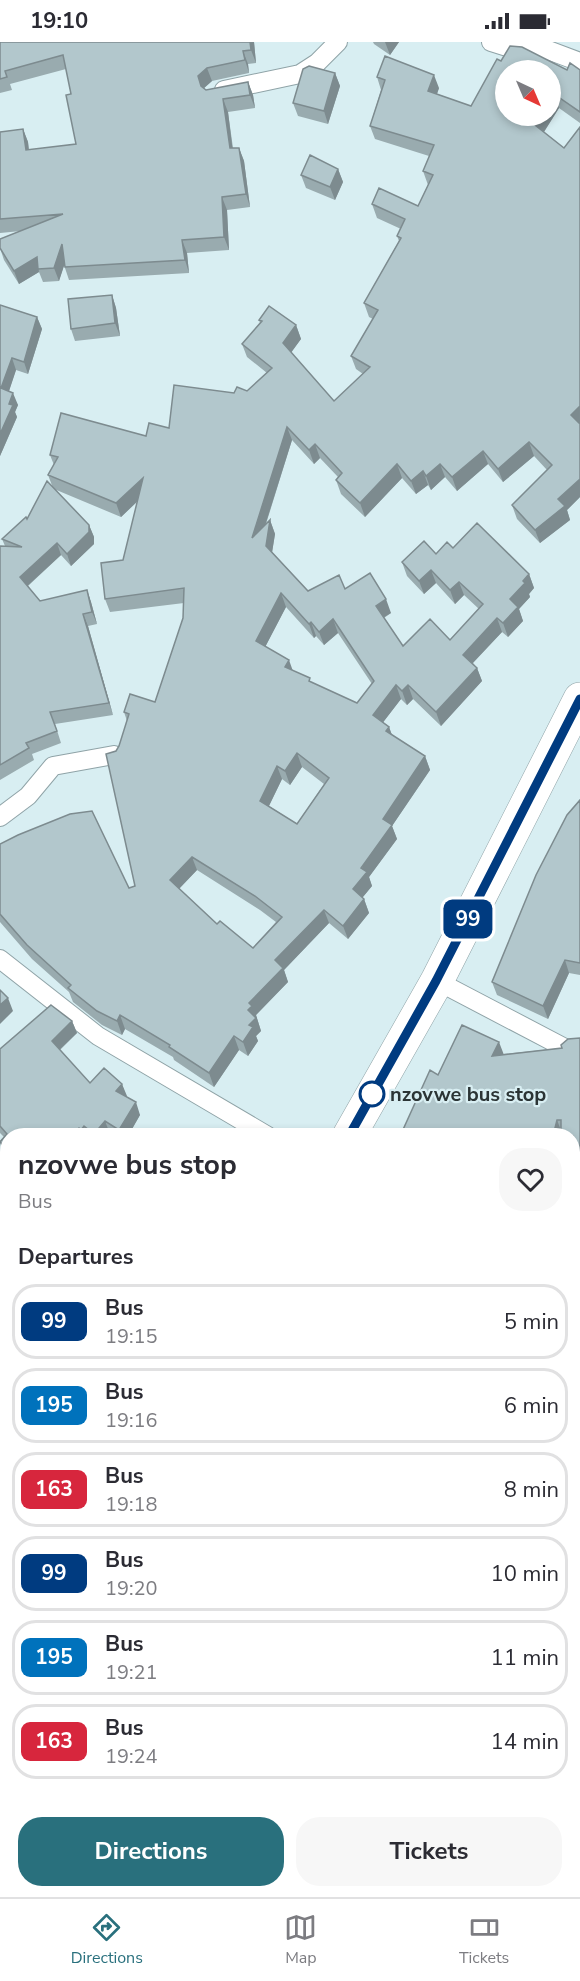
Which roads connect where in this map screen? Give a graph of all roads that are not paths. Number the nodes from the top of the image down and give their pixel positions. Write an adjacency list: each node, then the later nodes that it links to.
1 (338, 42): 5 (street)
2 (491, 42): 3 (street)
3 (537, 45): 4 (street)
4 (580, 62)
5 (214, 92)
6 (580, 699): 10 (highway)
7 (114, 755): 8 (street)
8 (0, 817)
9 (0, 959): 12 (street)
10 (436, 981): 11 (street); 13 (highway)
11 (563, 1047)
12 (254, 1128)
13 (353, 1128)

